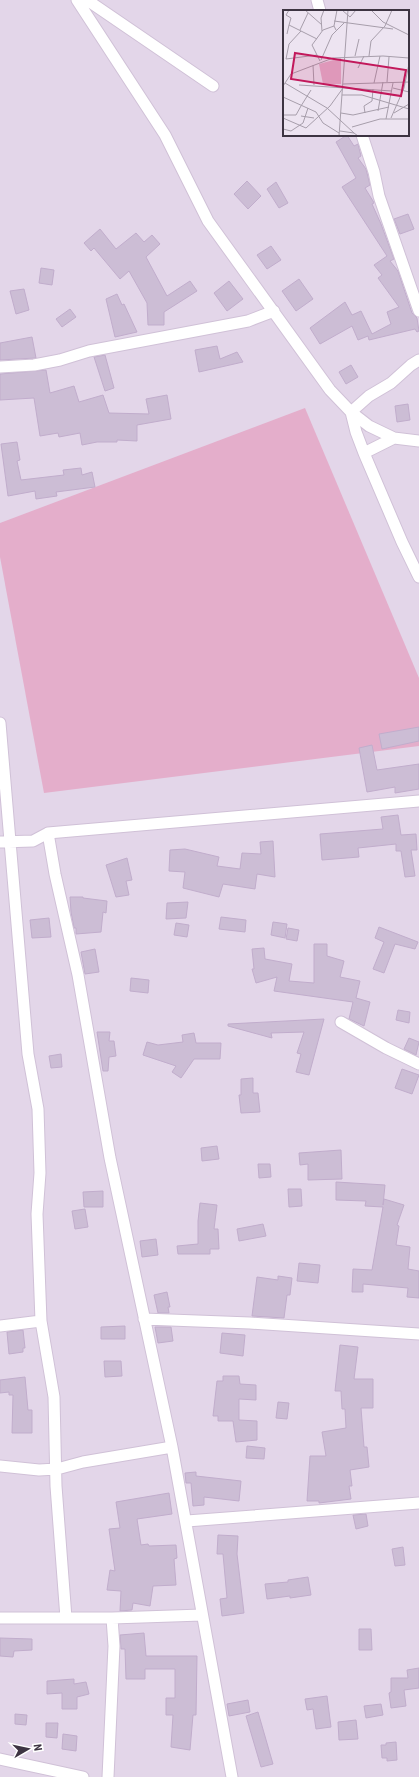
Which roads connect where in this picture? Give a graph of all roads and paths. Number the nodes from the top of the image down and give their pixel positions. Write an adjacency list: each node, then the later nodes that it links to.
1 (77, 0): 7 (street)
2 (87, 0): 5 (street)
3 (317, 0): 4 (street)
4 (320, 10)
5 (213, 86)
6 (362, 136): 8 (street)
7 (274, 311): 10 (street); 11 (street)
8 (419, 311)
9 (419, 360): 11 (street)
10 (0, 367)
11 (351, 412): 12 (street); 14 (street)
12 (394, 438): 13 (street); 14 (street)
13 (419, 441)
14 (364, 453): 15 (street)
15 (419, 577)
16 (0, 723): 19 (street)
17 (419, 801): 18 (street)
18 (48, 833): 19 (street); 22 (street)
19 (5, 842): 23 (street)
20 (341, 1022): 21 (street)
21 (419, 1064)
22 (144, 1319): 25 (street); 26 (street)
23 (41, 1321): 24 (street); 28 (street)
24 (0, 1326)
25 (419, 1334)
26 (172, 1447): 28 (street); 30 (street)
27 (0, 1466): 28 (street)
28 (57, 1469): 33 (street)
29 (419, 1503): 30 (street)
30 (187, 1521): 31 (street)
31 (202, 1614): 34 (street); 38 (street)
32 (0, 1618): 33 (street)
33 (66, 1618): 34 (street)
34 (112, 1618): 37 (street)
35 (0, 1759): 36 (street)
36 (84, 1777)
37 (108, 1777)
38 (232, 1777)

